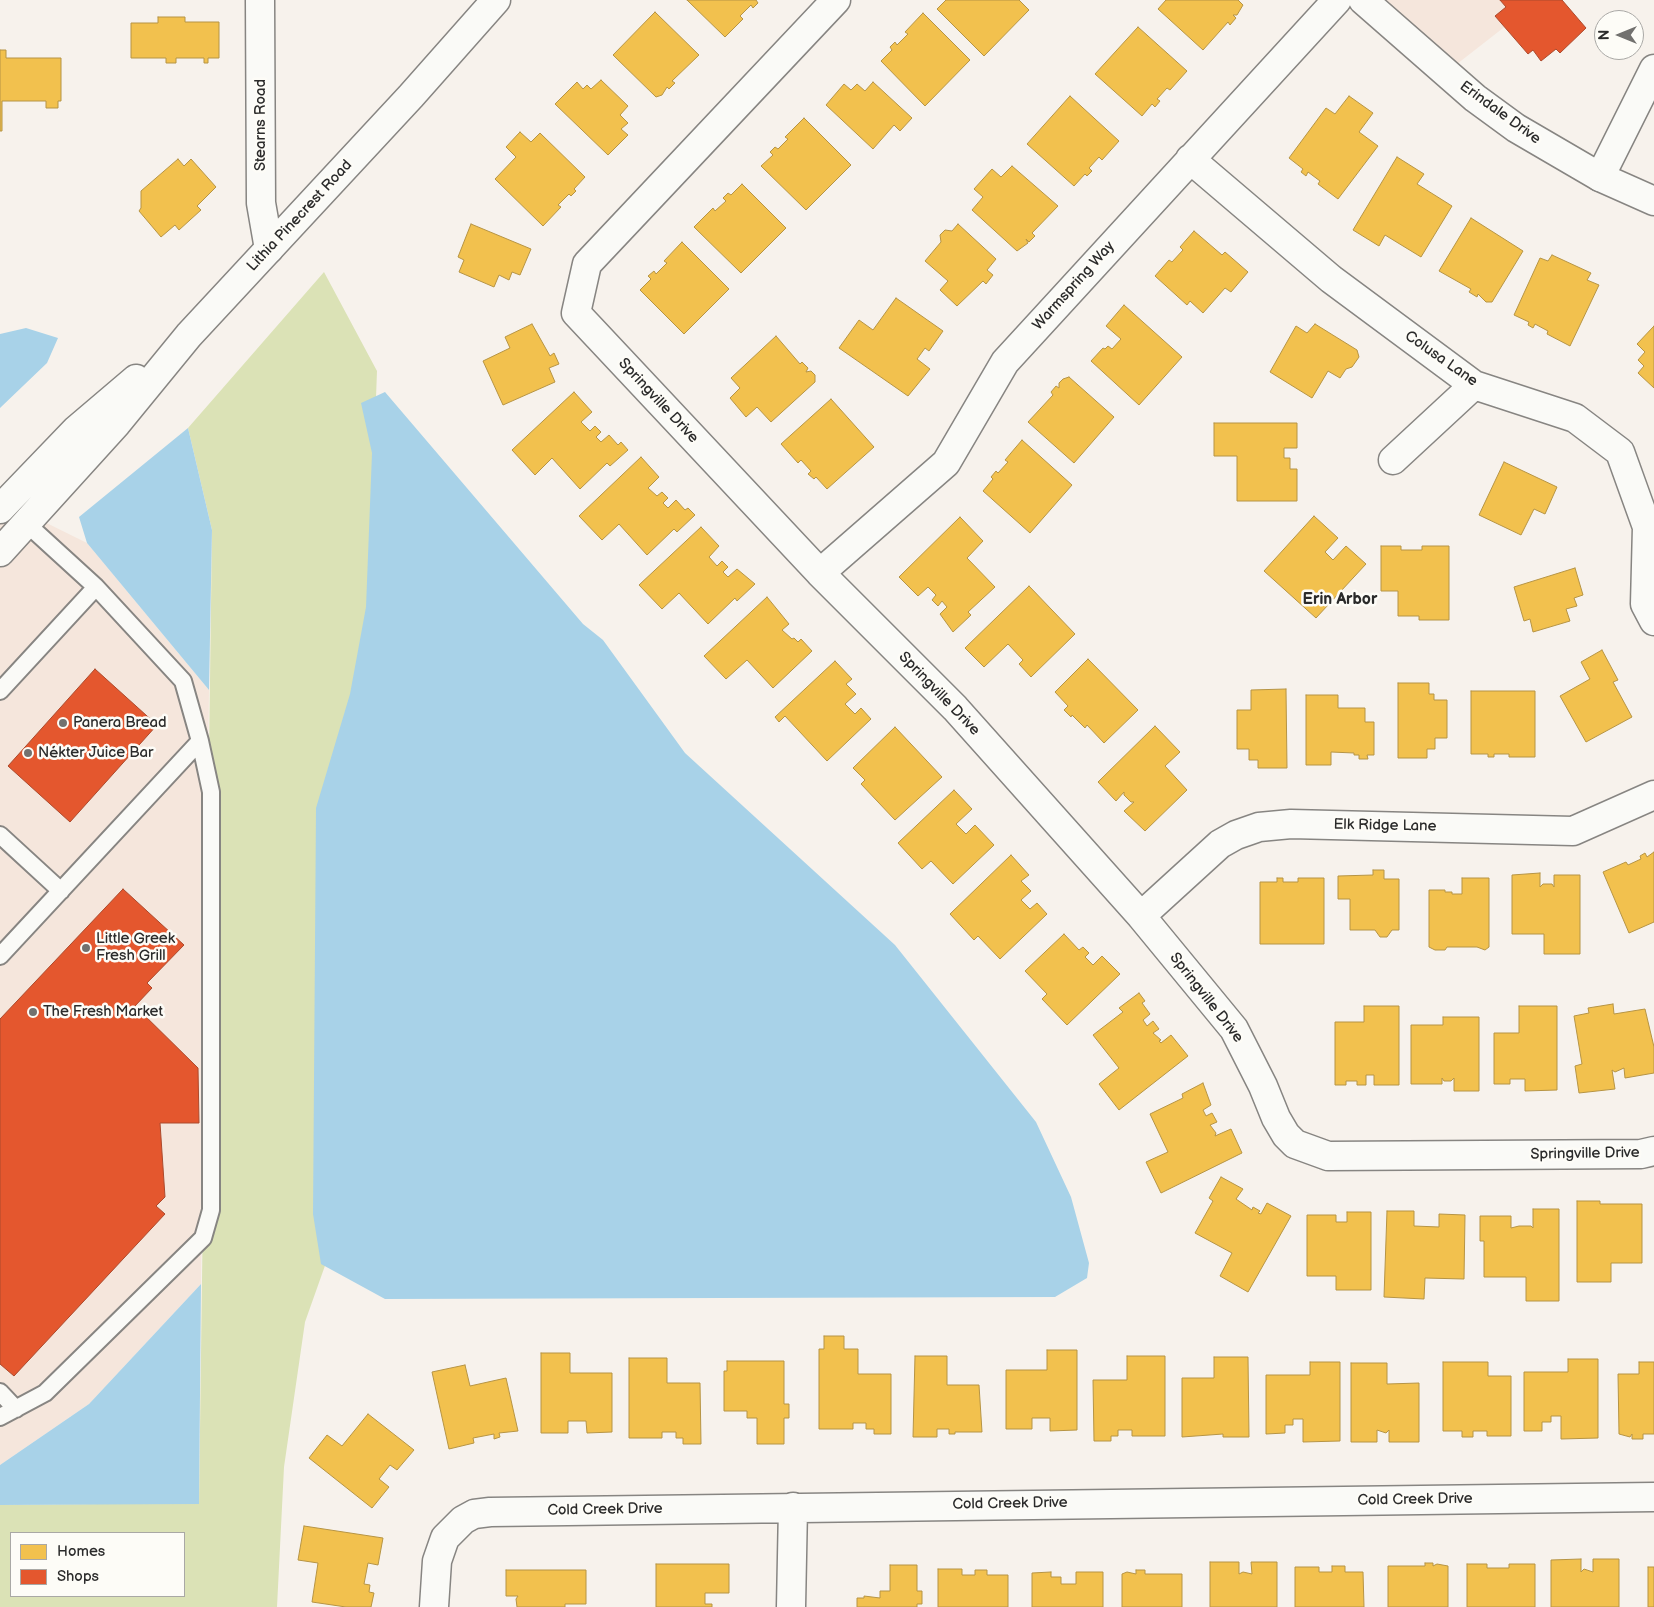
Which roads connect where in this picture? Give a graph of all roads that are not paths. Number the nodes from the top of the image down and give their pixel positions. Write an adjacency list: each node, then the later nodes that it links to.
1 (260, 0): 12 (street, Stearns Road)
2 (496, 0): 8 (street, Lithia Pinecrest Road)
3 (508, 0): 8 (street, Lithia Pinecrest Road)
4 (836, 0): 19 (street, Springville Drive)
5 (1336, 0): 9 (street, Warmspring Way)
6 (1363, 0): 10 (street, Erindale Drive)
7 (1654, 69): 10 (street)
8 (411, 96): 12 (street, Lithia Pinecrest Road)
9 (1190, 159): 14 (street, Colusa Lane); 19 (street, Warmspring Way)
10 (1600, 177): 11 (street, Erindale Drive)
11 (1654, 201)
12 (269, 249): 13 (street, Lithia Pinecrest Road)
13 (189, 335): 16 (street, Lithia Pinecrest Road); 17 (street, Lithia Pinecrest Road)
14 (1474, 385): 15 (street); 21 (street, Colusa Lane)
15 (1393, 460)
16 (0, 509)
17 (26, 524): 18 (street, Lithia Pinecrest Road); 20 (lane)
18 (0, 552)
19 (820, 574): 27 (street, Springville Drive)
20 (96, 587): 22 (lane); 23 (lane)
21 (1654, 621)
22 (0, 691)
23 (200, 741): 26 (lane); 31 (lane)
24 (1654, 795): 27 (street, Elk Ridge Lane)
25 (0, 835): 26 (lane)
26 (61, 891): 28 (lane)
27 (1141, 916): 29 (street, Springville Drive)
28 (4, 945)
29 (1654, 1151)
30 (0, 1392): 31 (lane)
31 (16, 1409): 32 (lane)
32 (0, 1417)
33 (1654, 1497): 34 (street, Cold Creek Drive)
34 (793, 1507): 35 (street, Cold Creek Drive); 36 (street)
35 (434, 1607)
36 (791, 1607)

